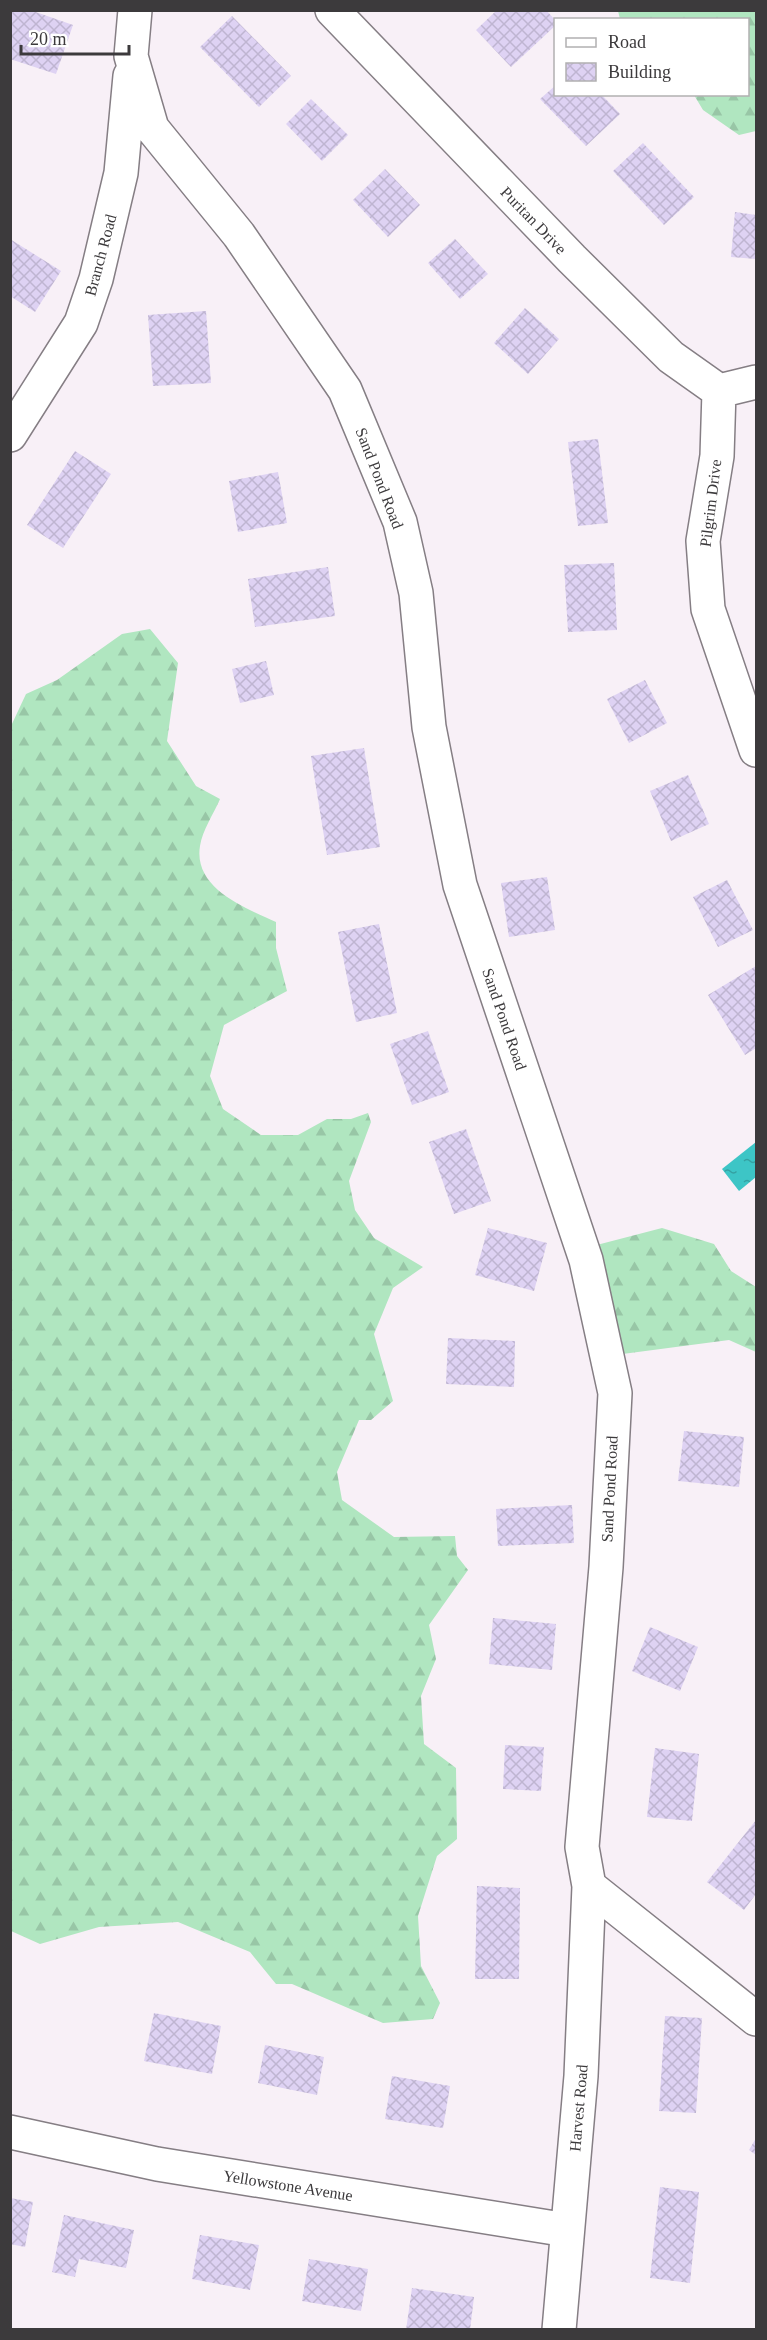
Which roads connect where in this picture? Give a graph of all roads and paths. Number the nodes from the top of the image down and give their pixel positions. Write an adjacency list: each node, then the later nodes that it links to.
1 (135, 10): 3 (street, Sand Pond Road)
2 (332, 10): 5 (street, Puritan Drive)
3 (131, 56): 6 (street, Branch Road); 8 (street, Sand Pond Road)
4 (756, 382): 5 (street)
5 (719, 391): 7 (street, Pilgrim Drive)
6 (10, 435)
7 (756, 750)
8 (589, 1886): 9 (street); 11 (street, Harvest Road)
9 (756, 2019)
10 (10, 2132): 11 (street, Yellowstone Avenue)
11 (567, 2230): 12 (street, Harvest Road)
12 (559, 2330)

